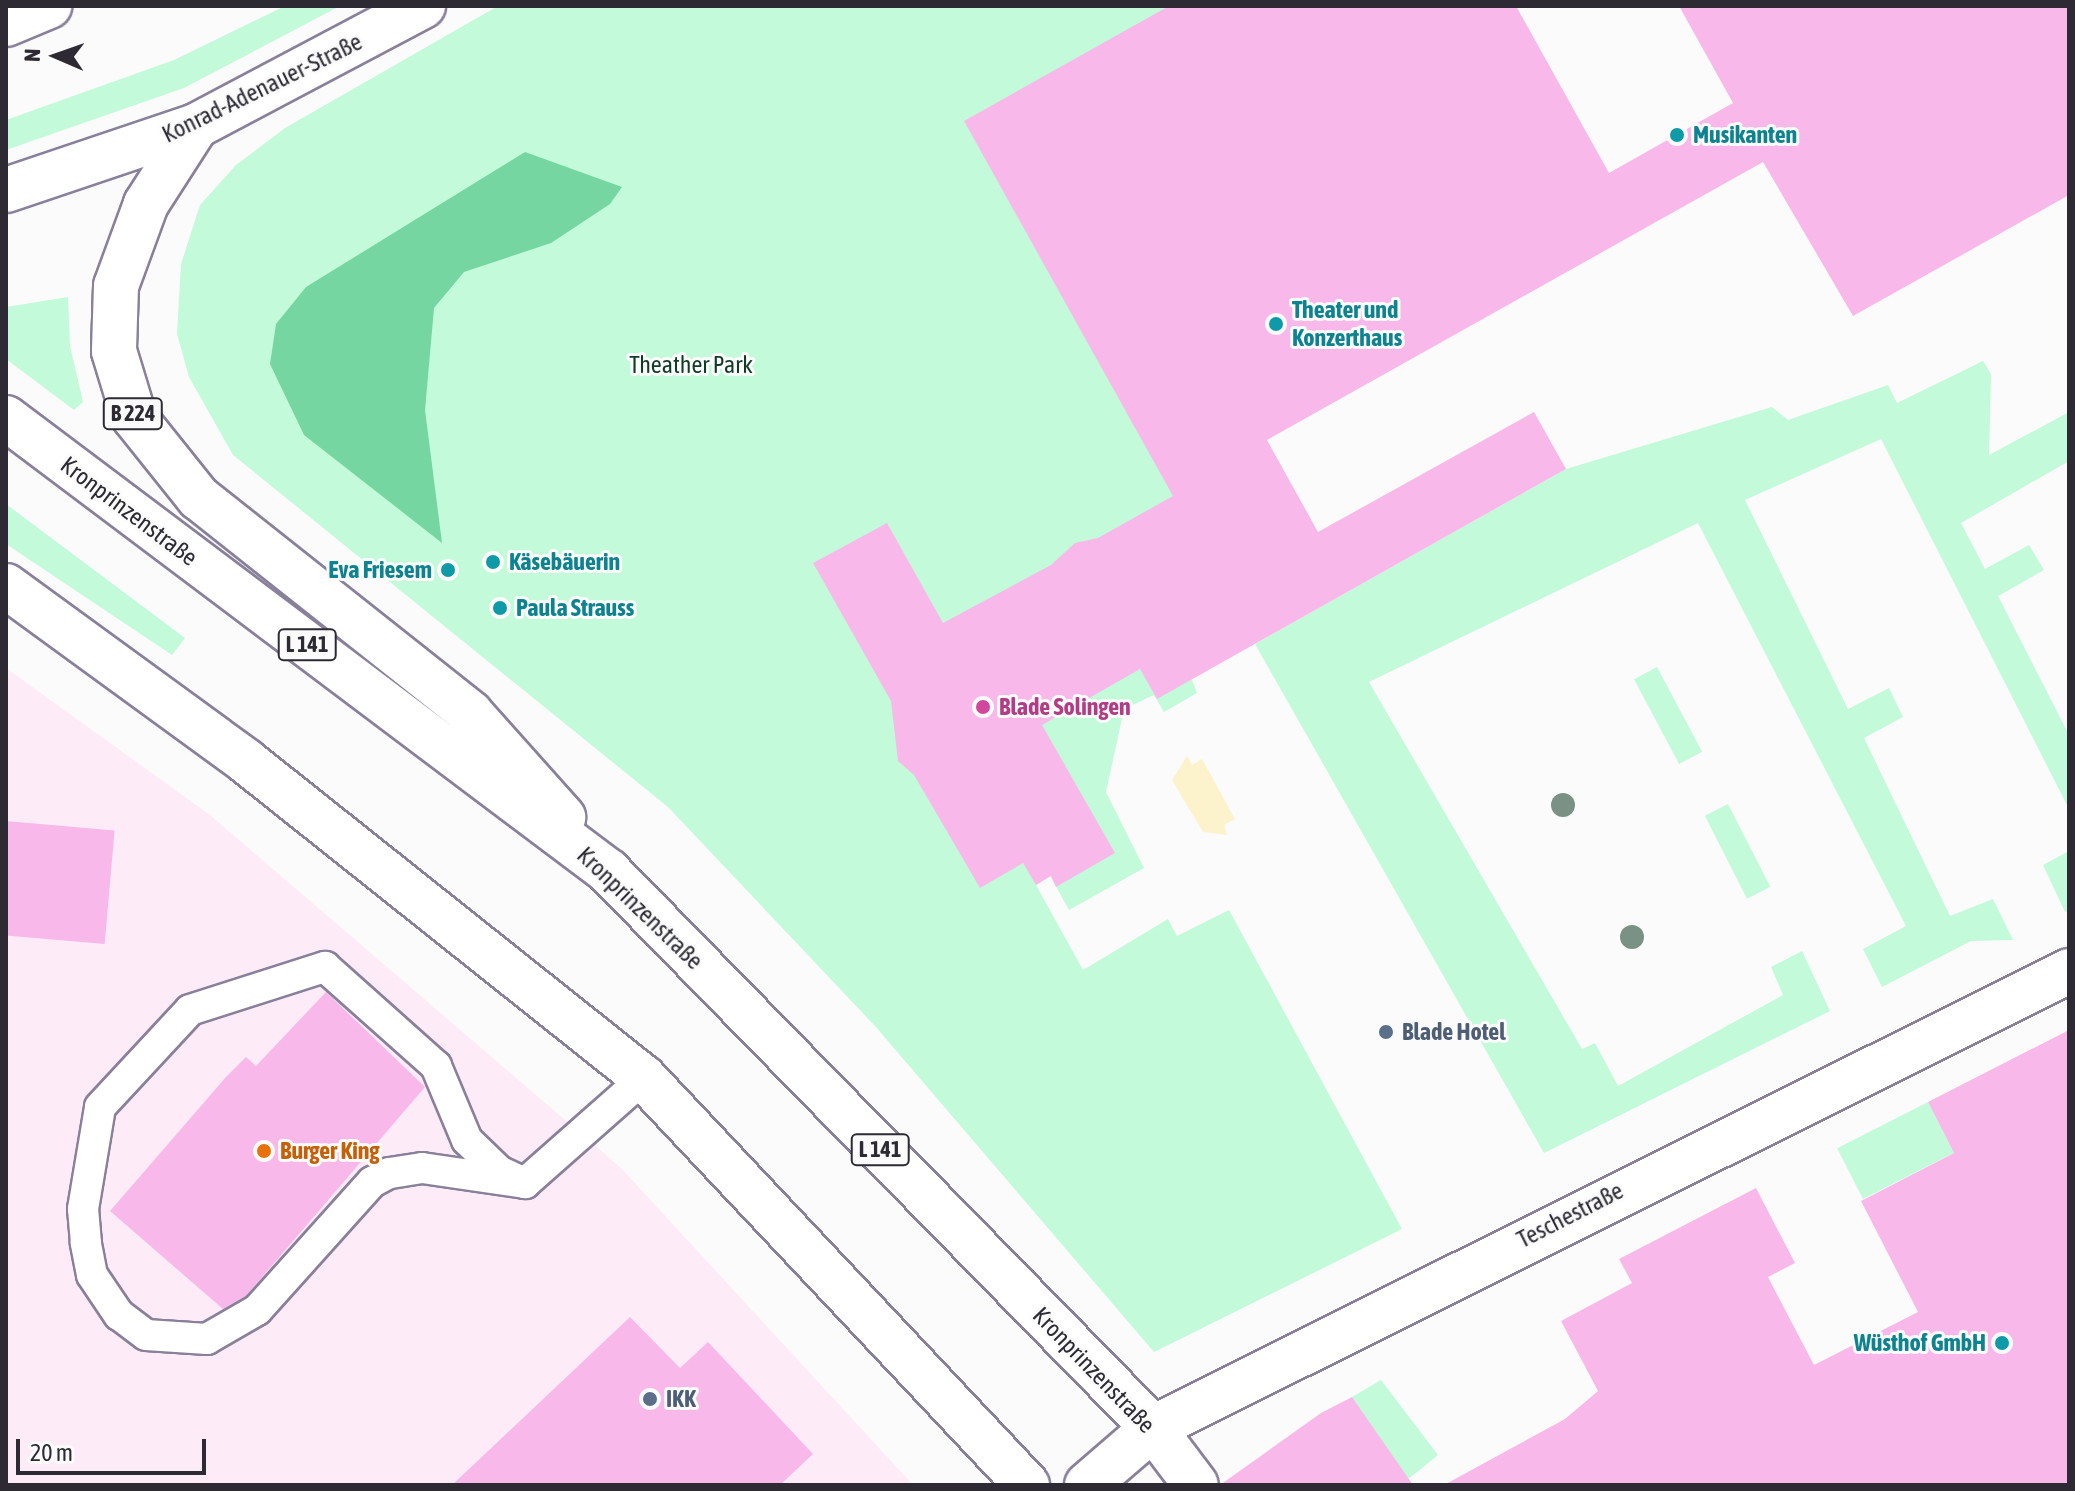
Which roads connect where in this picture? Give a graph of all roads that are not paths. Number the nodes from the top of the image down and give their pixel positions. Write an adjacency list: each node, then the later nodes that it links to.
1 (49, 6): 3 (main road)
2 (423, 6): 4 (main road, Konrad-Adenauer-Straße / B 224)
3 (6, 24)
4 (196, 126): 5 (main road, Konrad-Adenauer-Straße / B 224); 8 (main road, B 224)
5 (6, 190)
6 (6, 418): 8 (main road, Kronprinzenstraße / L 141)
7 (6, 586): 10 (main road)
8 (608, 871): 12 (main road, Kronprinzenstraße / L 141)
9 (2069, 971): 12 (main road, Teschestraße)
10 (644, 1078): 11 (lane); 13 (main road)
11 (525, 1183): 11 (lane)
12 (1153, 1428): 14 (main road, Teschestraße); 15 (main road, Kronprinzenstraße / L 141)
13 (1027, 1485)
14 (1087, 1485)
15 (1196, 1485)

